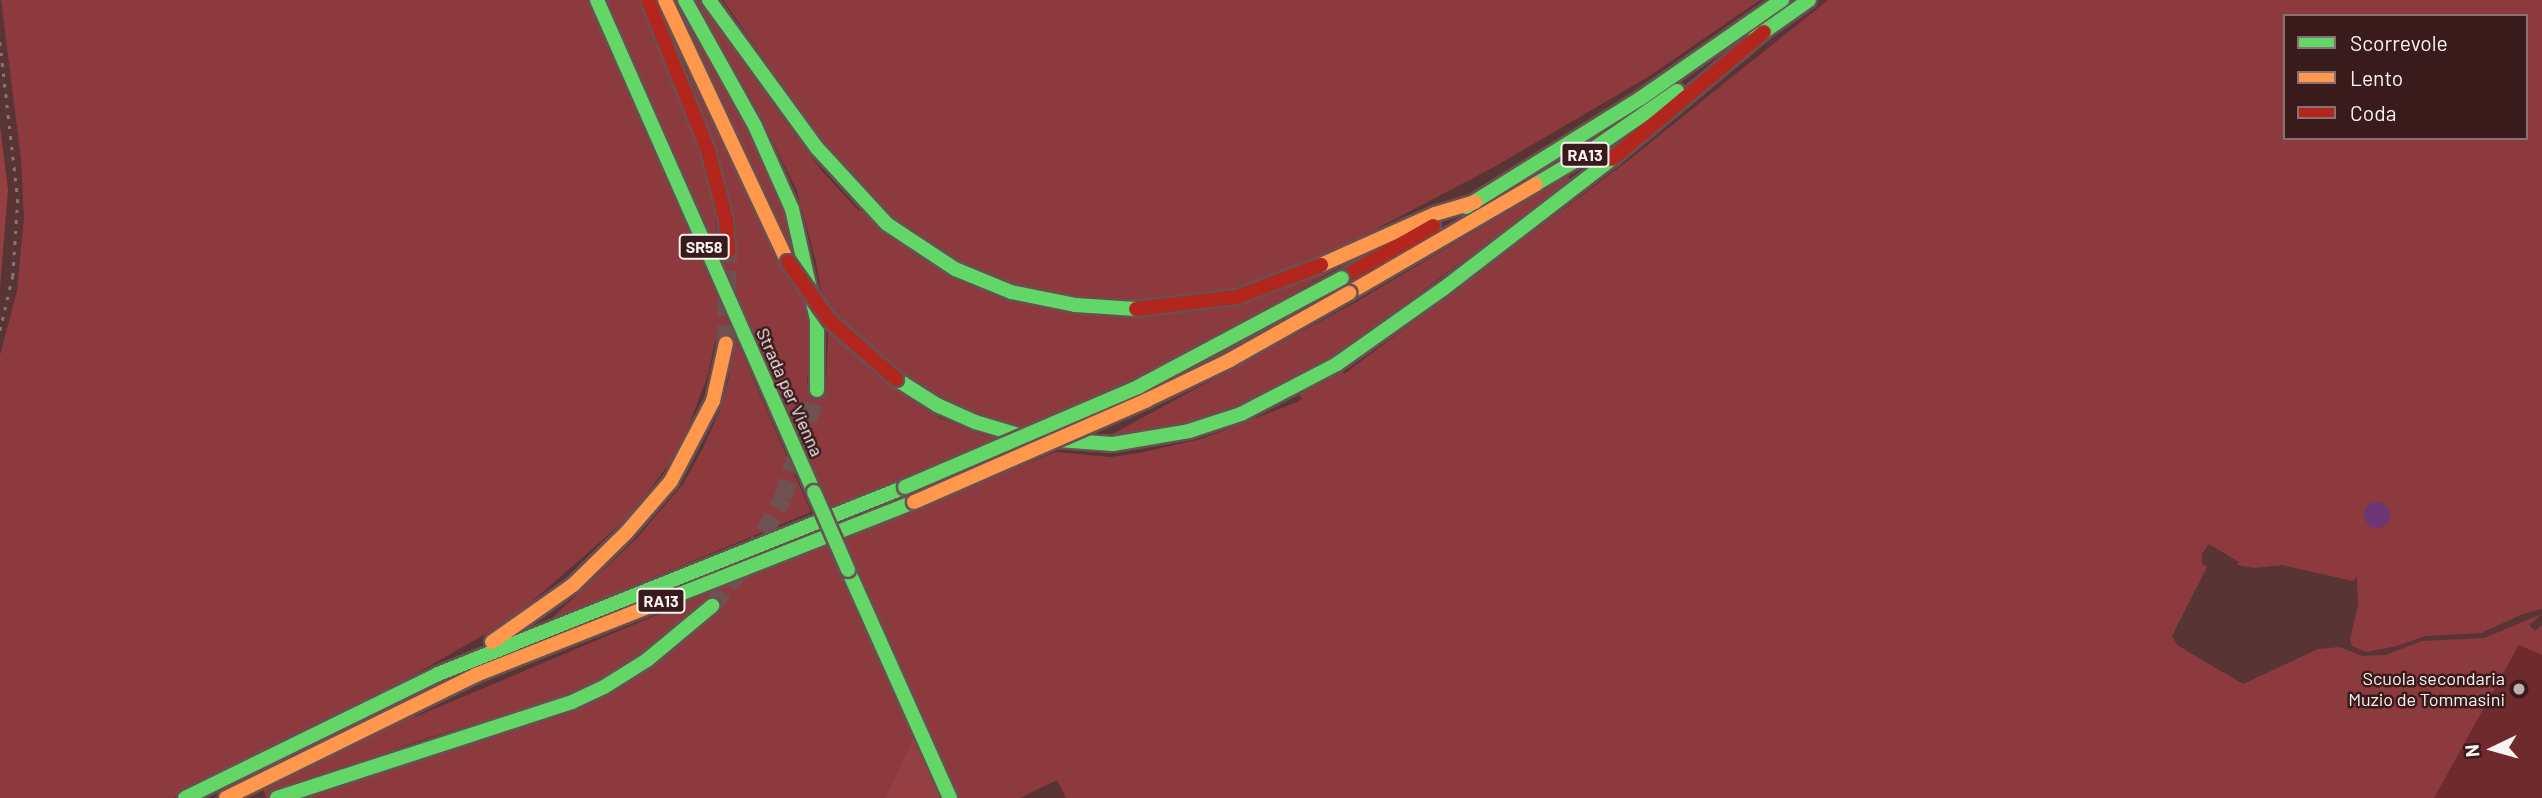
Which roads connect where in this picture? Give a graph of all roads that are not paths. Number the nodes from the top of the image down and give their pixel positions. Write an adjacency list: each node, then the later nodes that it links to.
1 (597, 0): 18 (main road, Strada per Vienna / SR58, bridge)
2 (648, 0): 10 (main road)
3 (665, 0): 8 (main road, bridge)
4 (685, 0): 12 (main road)
5 (709, 0): 9 (main road)
6 (1782, 0): 9 (main road, RA13)
7 (1809, 0): 8 (main road, RA13)
8 (1764, 32): 16 (main road, RA13, bridge)
9 (1475, 202): 14 (main road, RA13, bridge)
10 (728, 251)
11 (726, 343): 14 (main road)
12 (817, 390)
13 (712, 606): 17 (main road)
14 (438, 674): 15 (main road, RA13)
15 (185, 798)
16 (226, 798)
17 (277, 798)
18 (950, 798)

